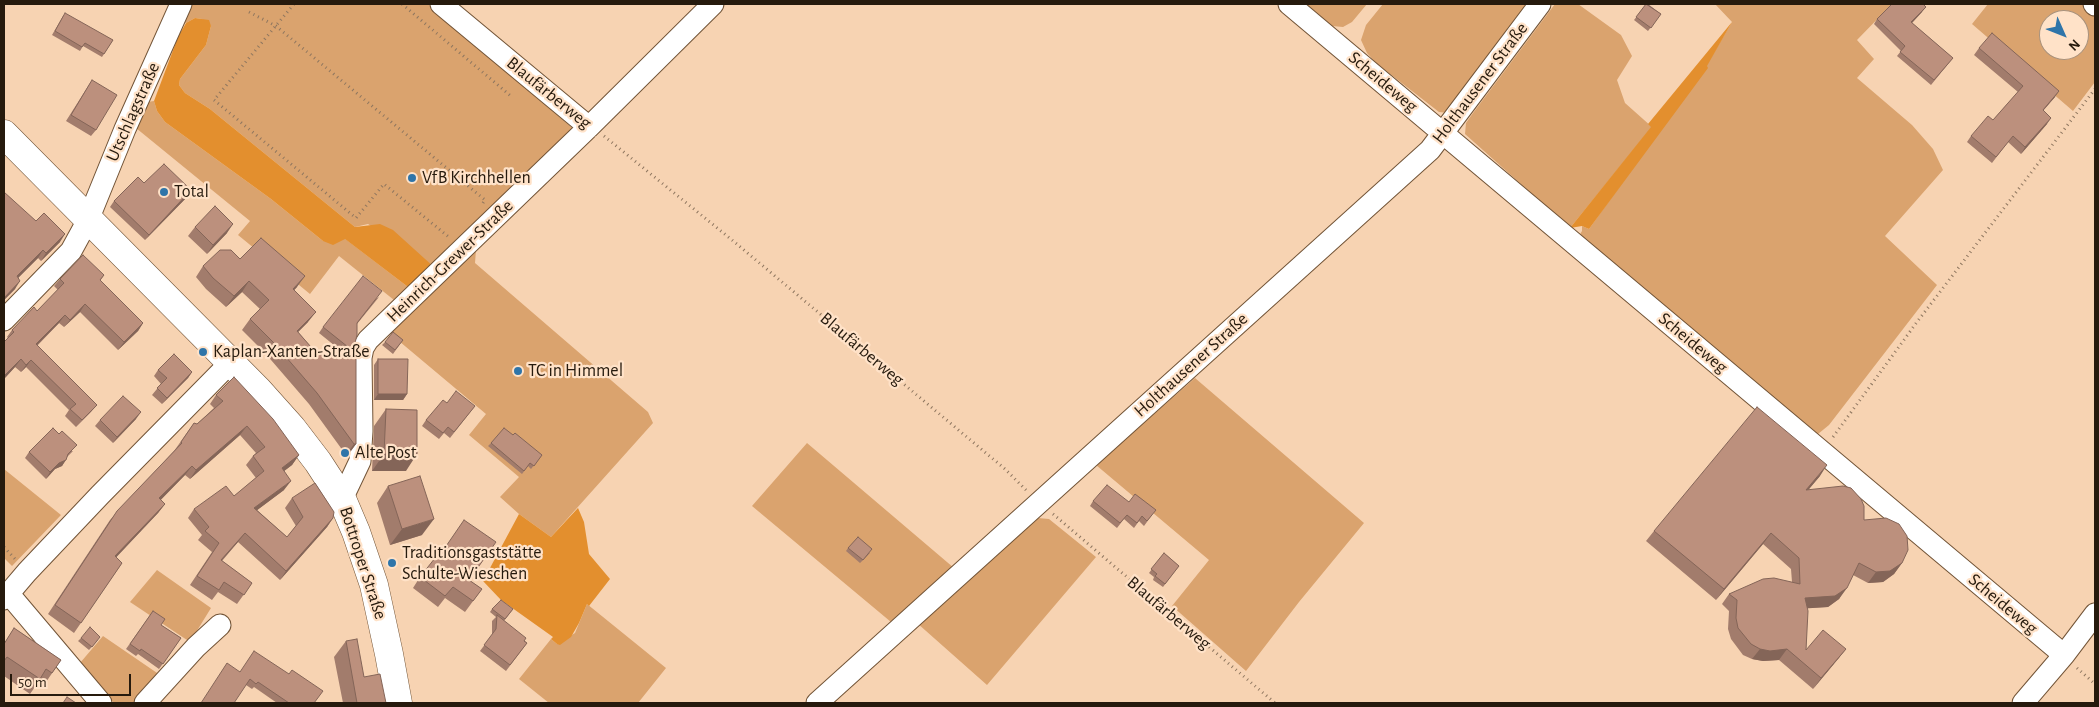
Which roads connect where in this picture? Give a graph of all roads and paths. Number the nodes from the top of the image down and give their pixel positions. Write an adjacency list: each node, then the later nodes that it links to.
1 (181, 4): 16 (street, Utschlagstraße)
2 (294, 4): 9 (path)
3 (402, 4): 11 (path)
4 (441, 4): 12 (street, Blaufärberweg)
5 (713, 4): 12 (street, Heinrich-Grewer-Straße)
6 (1289, 4): 13 (street, Scheideweg)
7 (1540, 4): 13 (street, Holthausener Straße)
8 (249, 12): 9 (path)
9 (276, 26): 15 (path); 17 (path)
10 (2095, 89): 20 (path)
11 (512, 97)
12 (590, 127): 21 (street, Heinrich-Grewer-Straße); 22 (path, Blaufärberweg)
13 (1444, 133): 20 (street, Scheideweg); 22 (street, Holthausener Straße)
14 (4, 134): 16 (main road, Bottroper Straße)
15 (479, 207)
16 (88, 220): 18 (street); 19 (main road, Bottroper Straße)
17 (458, 233)
18 (4, 320)
19 (230, 363): 21 (main road, Bottroper Straße); 23 (street)
20 (1822, 452): 26 (street, Scheideweg)
21 (342, 499): 30 (main road, Bottroper Straße)
22 (1040, 503): 31 (street, Holthausener Straße); 32 (path, Blaufärberweg)
23 (6, 596): 28 (street)
24 (2095, 614): 26 (street)
25 (220, 625): 29 (street)
26 (2064, 655): 27 (path); 33 (street)
27 (2095, 684)
28 (102, 703)
29 (145, 703)
30 (398, 703)
31 (817, 703)
32 (1275, 703)
33 (2023, 703)

